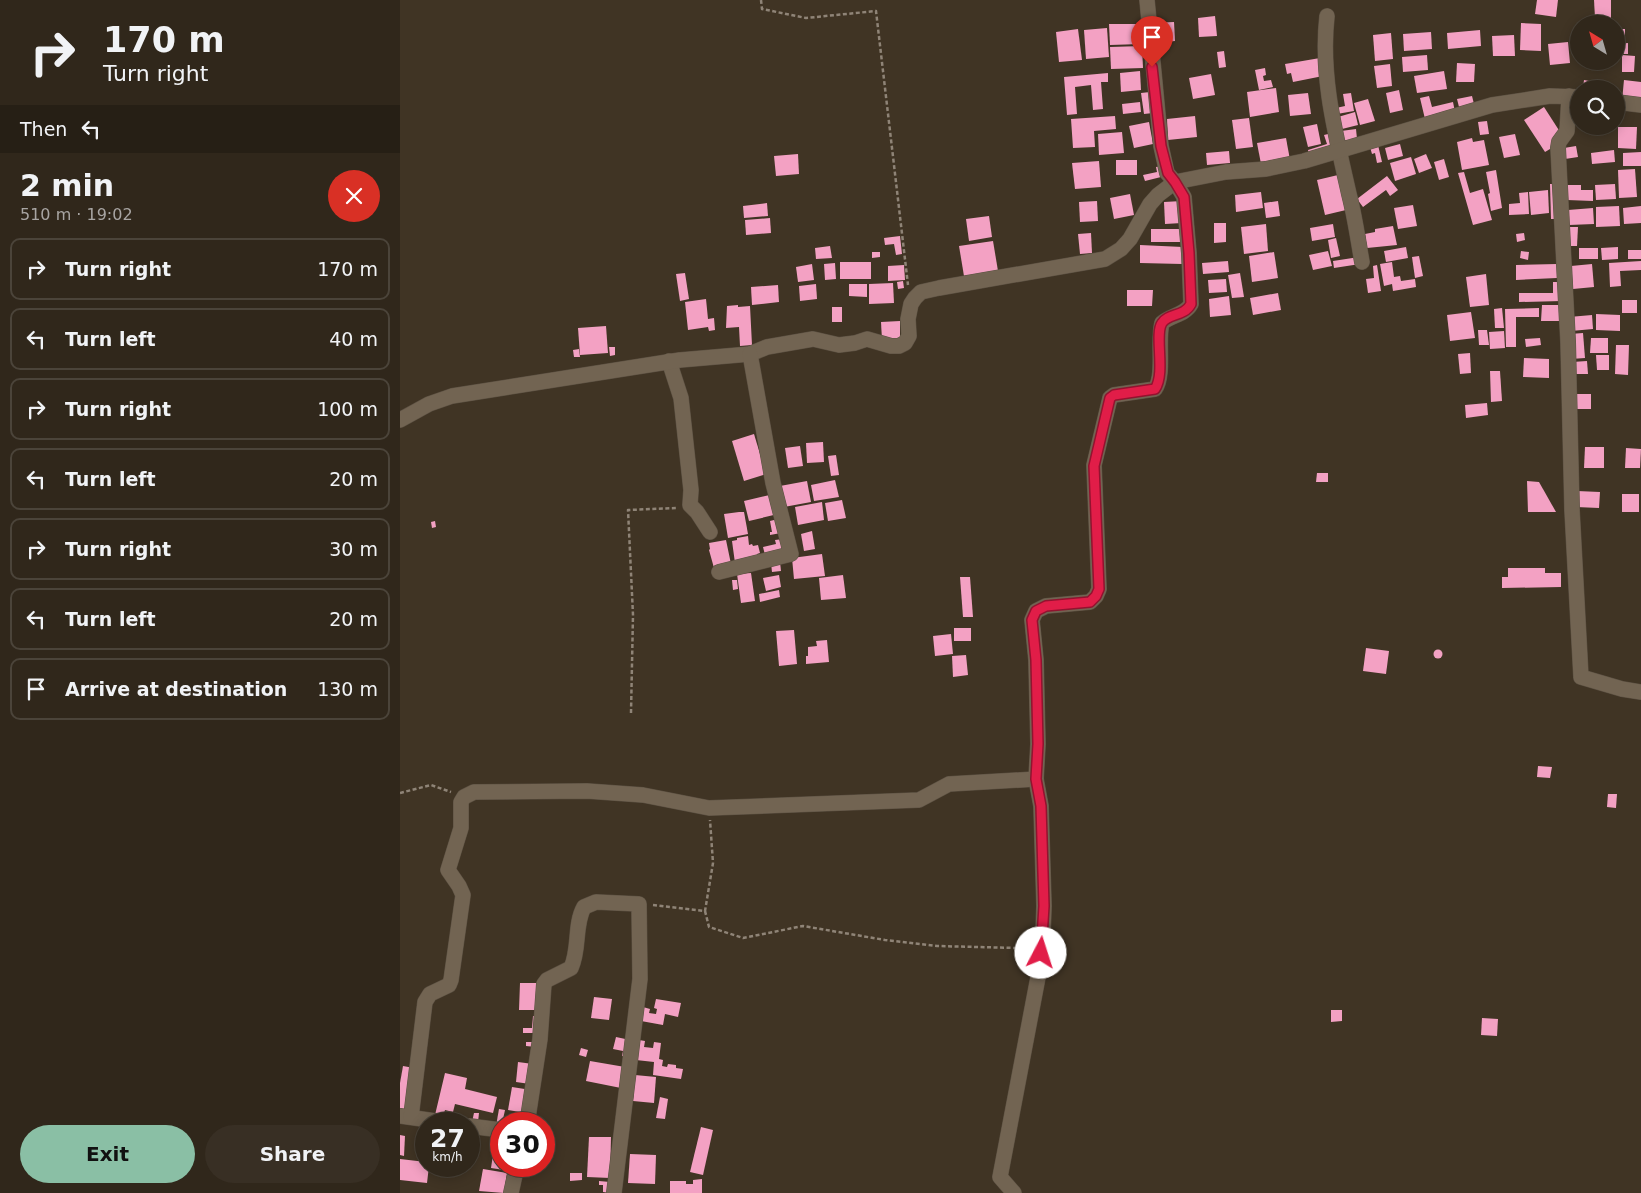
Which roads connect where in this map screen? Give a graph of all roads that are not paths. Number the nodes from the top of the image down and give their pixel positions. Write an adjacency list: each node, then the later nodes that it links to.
1 (1147, 0): 8 (street)
2 (1327, 16): 7 (street)
3 (1570, 96): 7 (street)
4 (1625, 103): 5 (street)
5 (1641, 105)
6 (1570, 116): 15 (street)
7 (1339, 150): 8 (street); 9 (street)
8 (1175, 182): 10 (street); 16 (street)
9 (1362, 262)
10 (750, 354): 11 (street); 14 (street)
11 (669, 361): 12 (street); 13 (street)
12 (400, 420)
13 (710, 532)
14 (719, 572)
15 (1641, 692)
16 (1036, 779): 18 (street); 22 (street)
17 (529, 1112): 21 (street)
18 (406, 1116)
19 (515, 1177): 20 (street)
20 (511, 1193)
21 (614, 1193)
22 (1014, 1193)

